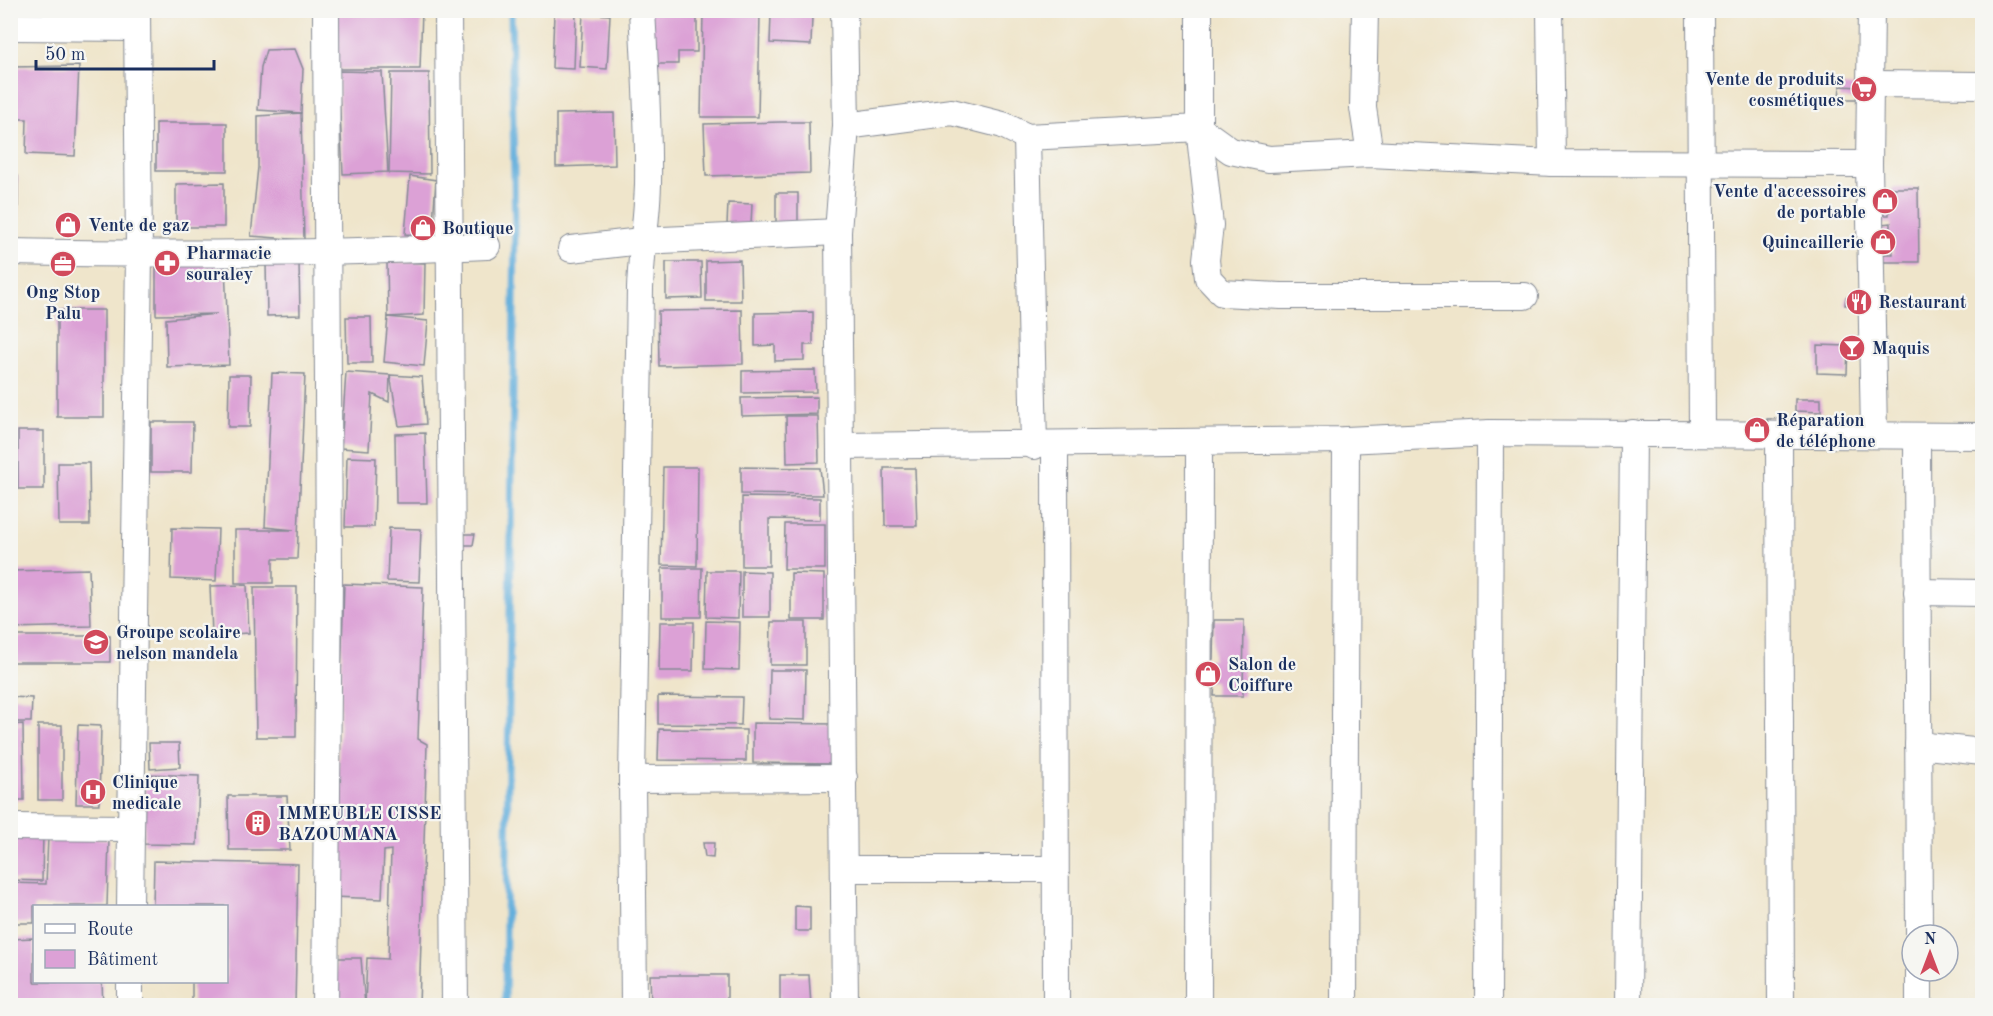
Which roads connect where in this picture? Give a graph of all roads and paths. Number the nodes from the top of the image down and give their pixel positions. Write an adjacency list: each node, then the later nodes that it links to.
1 (326, 10): 27 (street)
2 (448, 10): 24 (street)
3 (642, 10): 22 (street)
4 (844, 10): 14 (street)
5 (1199, 10): 15 (street)
6 (1365, 10): 17 (street)
7 (1550, 10): 19 (street)
8 (1700, 10): 18 (street)
9 (1871, 10): 12 (street)
10 (137, 19): 11 (street); 28 (street)
11 (10, 27)
12 (1872, 84): 13 (street); 20 (street)
13 (1983, 85)
14 (846, 126): 16 (street); 21 (street)
15 (1199, 128): 16 (street); 17 (street); 29 (street)
16 (1028, 137): 39 (street)
17 (1370, 154): 19 (street)
18 (1701, 162): 19 (street); 20 (street); 32 (street)
19 (1552, 163)
20 (1869, 164): 33 (street)
21 (838, 232): 22 (street); 40 (street)
22 (641, 241): 25 (street); 46 (street)
23 (487, 246): 24 (street)
24 (450, 248): 27 (street); 57 (street)
25 (571, 249)
26 (10, 252): 28 (street)
27 (328, 253): 28 (street); 56 (street)
28 (139, 255): 48 (street)
29 (1525, 296)
30 (1490, 433): 31 (street); 37 (street); 63 (street)
31 (1633, 433): 32 (street); 64 (street)
32 (1702, 433): 34 (street)
33 (1874, 434): 34 (street); 35 (street)
34 (1779, 436): 65 (street)
35 (1917, 436): 36 (street); 41 (street)
36 (1983, 436)
37 (1346, 440): 38 (street); 62 (street)
38 (1199, 442): 39 (street); 61 (street)
39 (1044, 445): 40 (street); 50 (street)
40 (841, 446): 45 (street)
41 (1917, 592): 42 (street); 43 (street)
42 (1983, 593)
43 (1918, 745): 44 (street); 52 (street)
44 (1983, 752)
45 (844, 778): 46 (street); 49 (street)
46 (632, 779): 58 (street)
47 (10, 827): 48 (street)
48 (130, 828): 51 (street)
49 (845, 869): 50 (street); 59 (street)
50 (1055, 869): 60 (street)
51 (130, 905)
52 (1919, 923)
53 (130, 983): 55 (street)
54 (1919, 983): 66 (street)
55 (130, 1005)
56 (325, 1005)
57 (455, 1005)
58 (634, 1005)
59 (845, 1005)
60 (1056, 1005)
61 (1198, 1005)
62 (1344, 1005)
63 (1488, 1005)
64 (1629, 1005)
65 (1781, 1005)
66 (1919, 1005)

